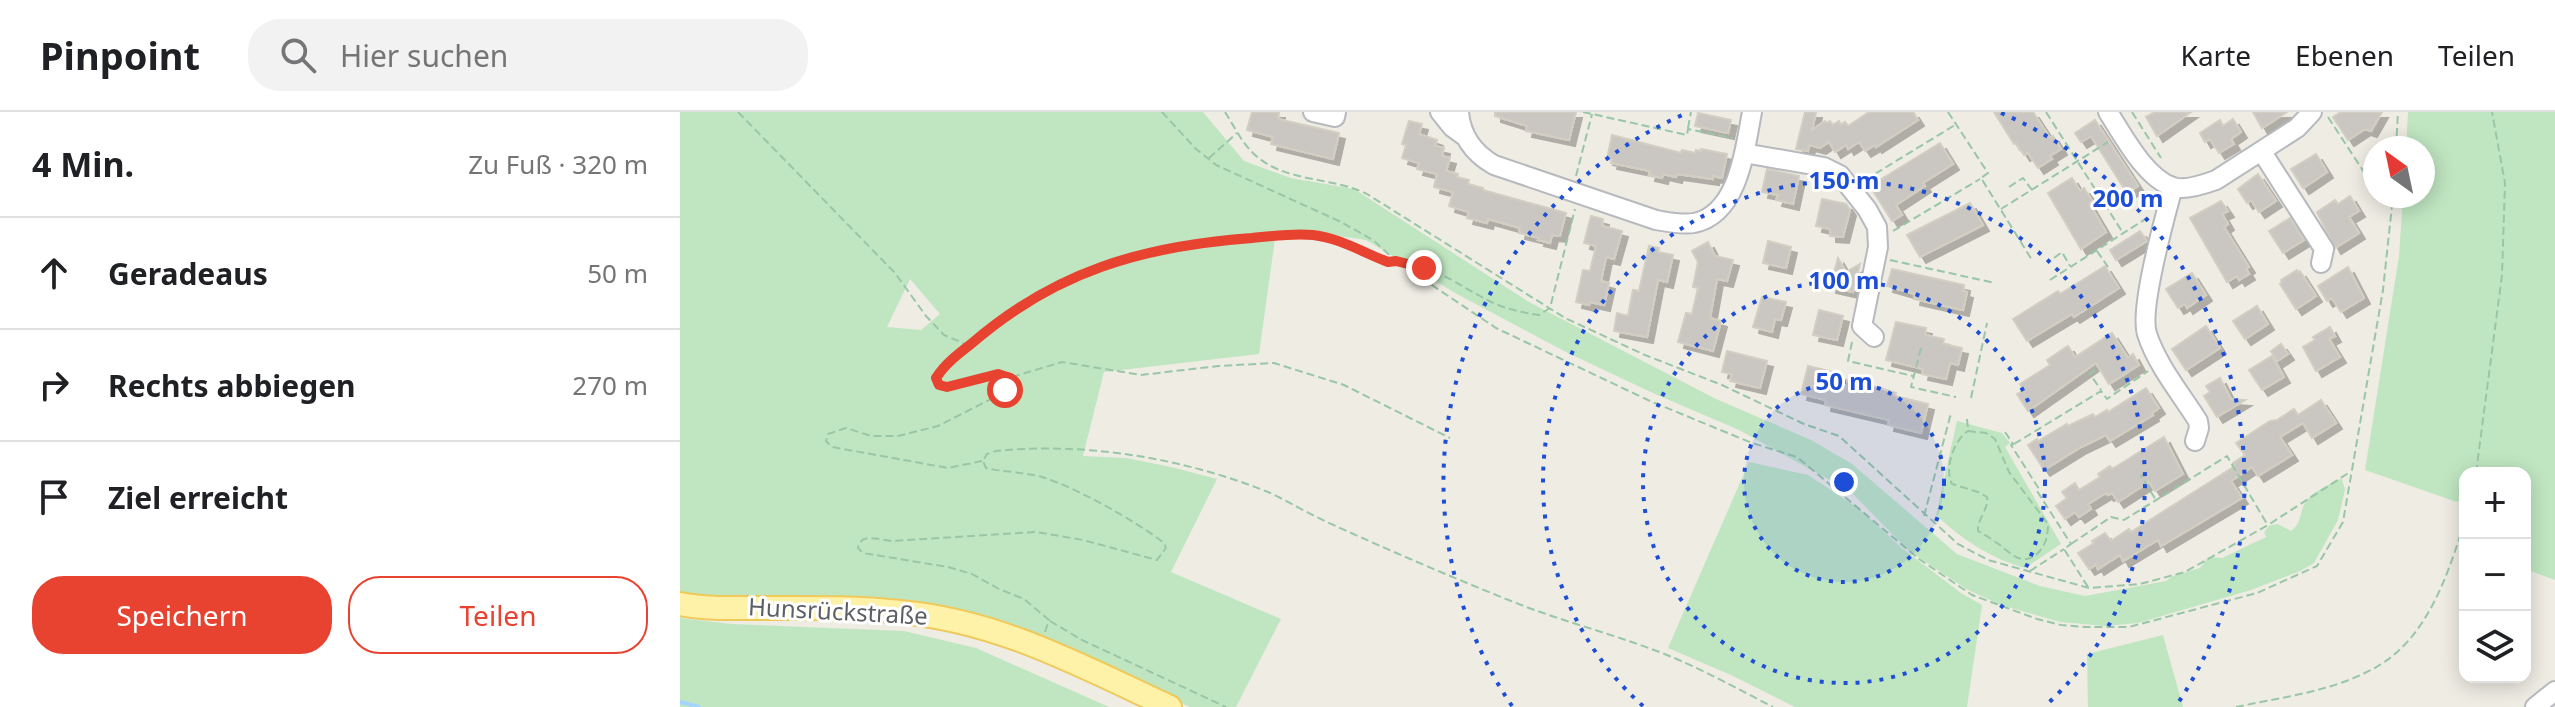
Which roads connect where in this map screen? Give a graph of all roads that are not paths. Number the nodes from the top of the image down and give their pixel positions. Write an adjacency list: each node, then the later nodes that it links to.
1 (1313, 112): 2 (street)
2 (1336, 112)
3 (1440, 112): 9 (street)
4 (1459, 112): 9 (street)
5 (1752, 112): 10 (street)
6 (2132, 112): 8 (street)
7 (2312, 112): 11 (street)
8 (2115, 123): 12 (street)
9 (1464, 136): 10 (street)
10 (1745, 147): 14 (street)
11 (2262, 152): 12 (street); 13 (street)
12 (2167, 183): 15 (street)
13 (2321, 263)
14 (1874, 337)
15 (2195, 441)
16 (680, 604): 18 (main road, Hunsrückstraße)
17 (2555, 691): 19 (street)
18 (1170, 707)
19 (2535, 707)

